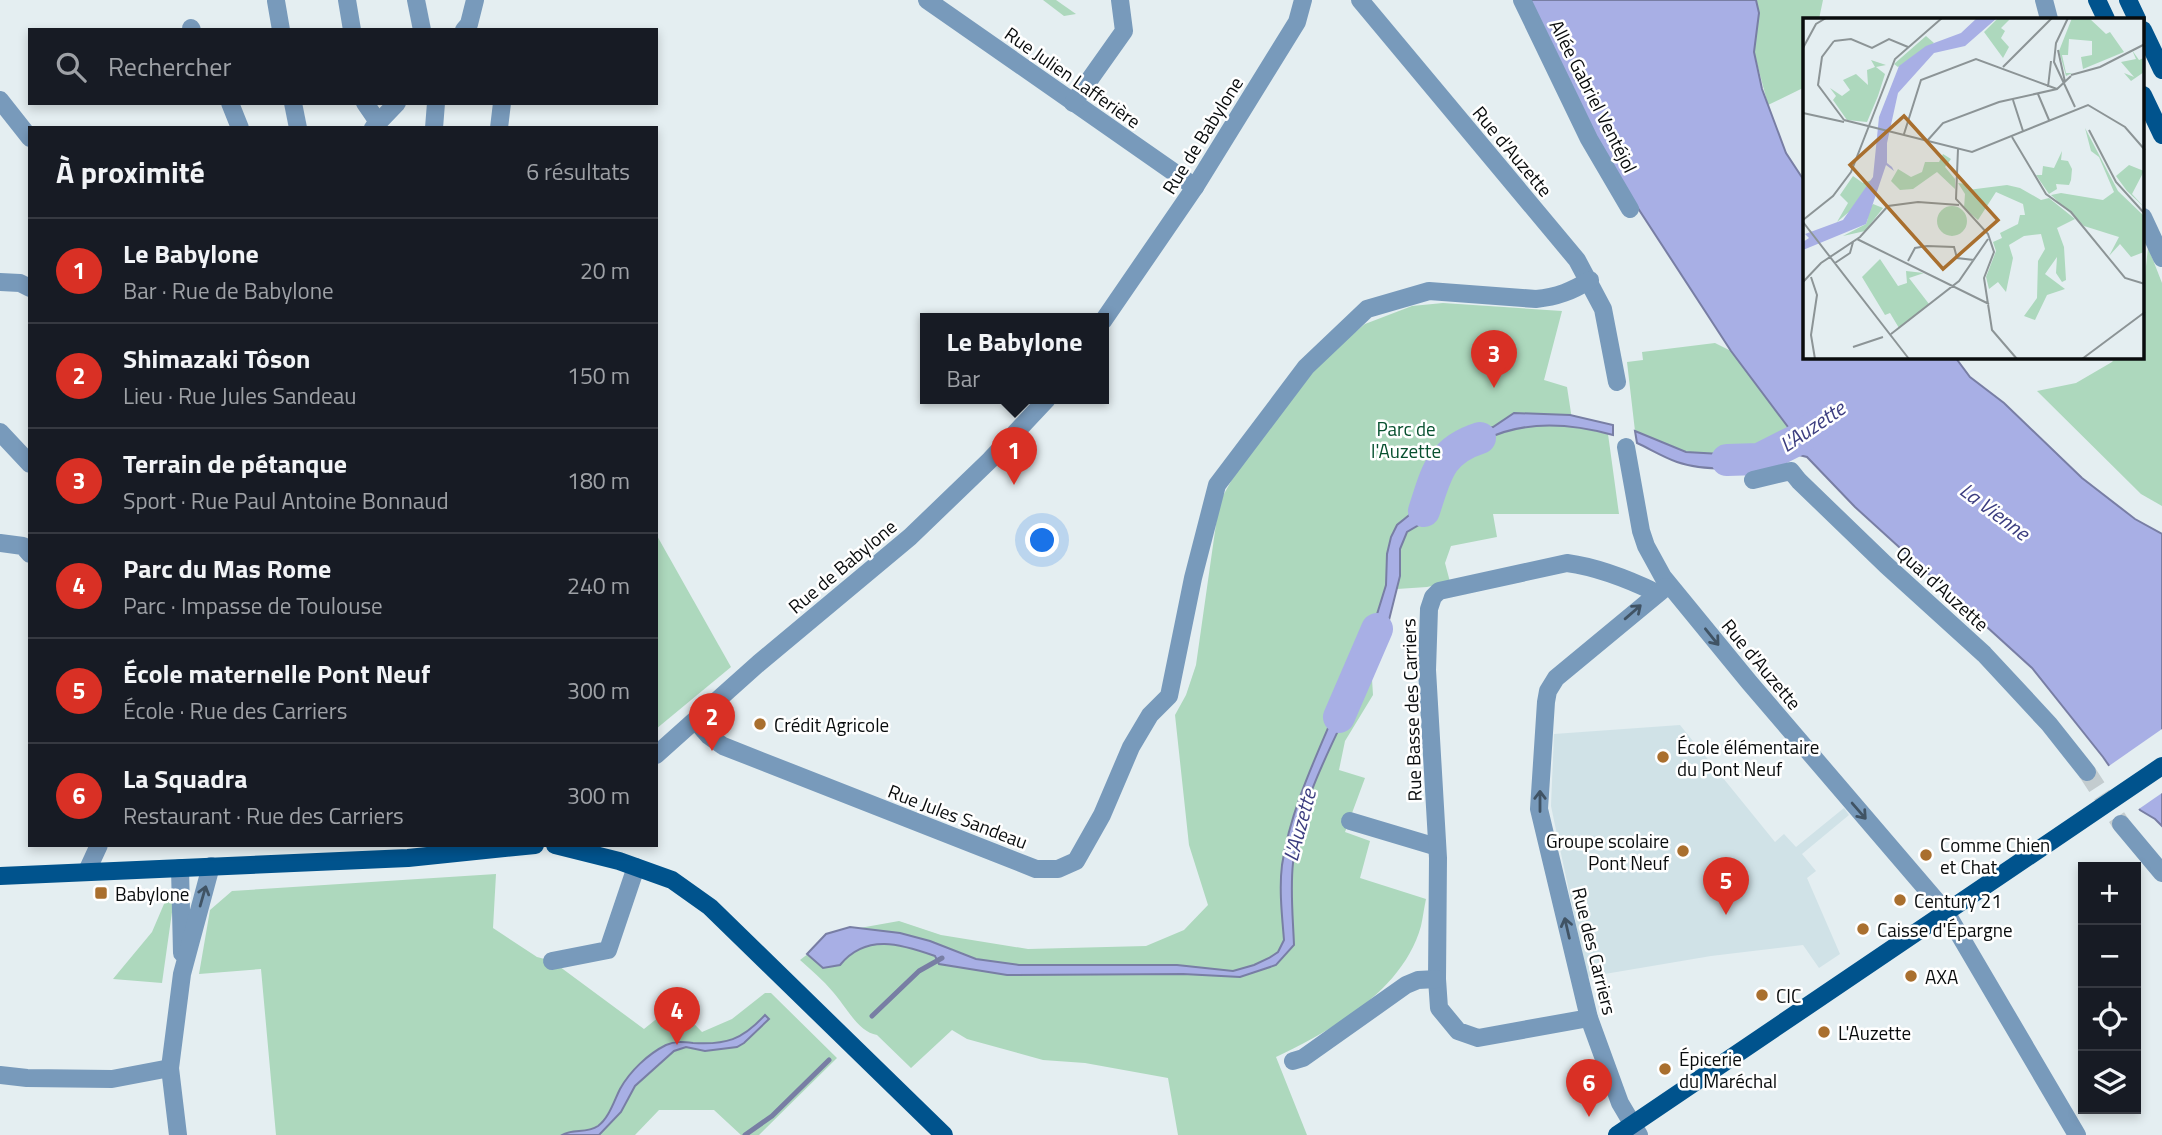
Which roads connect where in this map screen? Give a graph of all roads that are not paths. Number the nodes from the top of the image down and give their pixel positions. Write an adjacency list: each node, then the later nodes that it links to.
1 (347, 0): 17 (street)
2 (415, 0): 18 (street)
3 (475, 0): 19 (street)
4 (927, 0): 24 (street, Rue Julien Lafferière)
5 (1120, 0): 24 (street)
6 (1303, 0): 38 (street, Rue de Babylone)
7 (1360, 0): 42 (street, Rue d'Auzette)
8 (1522, 0): 39 (street, Allée Gabriel Ventéjol)
9 (2044, 0): 13 (street)
10 (2096, 0): 14 (main road)
11 (2128, 0): 15 (main road)
12 (276, 1): 16 (street)
13 (2049, 18)
14 (2105, 18)
15 (2137, 18)
16 (281, 28)
17 (352, 28)
18 (422, 28)
19 (470, 28)
20 (2144, 32): 21 (main road)
21 (2162, 70)
22 (2144, 96): 37 (main road)
23 (0, 100): 36 (street)
24 (1073, 103): 38 (street, Rue Julien Lafferière)
25 (231, 105): 32 (street)
26 (293, 105): 33 (street)
27 (366, 105): 31 (street)
28 (395, 105): 31 (street)
29 (436, 105): 34 (street)
30 (502, 105): 35 (street)
31 (376, 125)
32 (239, 126)
33 (298, 126)
34 (433, 126)
35 (499, 126)
36 (28, 135)
37 (2162, 135)
38 (1195, 187): 45 (street, Rue de Babylone)
39 (1630, 209)
40 (2144, 219): 41 (street)
41 (2162, 258)
42 (1590, 280): 46 (street, Rue d'Auzette); 55 (street, Rue Jules Sandeau)
43 (0, 282): 44 (street)
44 (28, 287)
45 (1108, 313)
46 (1617, 382)
47 (1042, 404): 55 (street, Rue de Babylone)
48 (0, 432): 50 (street)
49 (1626, 447): 54 (street, Rue d'Auzette)
50 (28, 462)
51 (1753, 480): 58 (street, Quai d'Auzette)
52 (0, 543): 53 (street)
53 (28, 552)
54 (1663, 589): 63 (street, Rue Basse des Carriers); 72 (street, Rue d'Auzette, one-way to 72); 76 (street, Rue des Carriers, one-way to 54)
55 (696, 721): 56 (street, Rue de Babylone)
56 (658, 753)
57 (2162, 766): 72 (main road)
58 (2087, 772)
59 (1350, 821): 63 (street)
60 (2121, 824): 70 (street)
61 (98, 847): 69 (street)
62 (493, 847): 65 (main road)
63 (1437, 847): 75 (street, Rue Basse des Carriers)
64 (582, 848): 67 (main road)
65 (407, 851): 66 (main road)
66 (211, 866): 68 (main road); 74 (street, one-way to 66)
67 (636, 867): 73 (street); 82 (main road)
68 (180, 868): 69 (main road); 74 (street)
69 (87, 871): 71 (main road)
70 (2162, 873)
71 (0, 876)
72 (1946, 912): 80 (main road); 84 (street, Rue d'Auzette)
73 (552, 961)
74 (182, 974): 78 (street)
75 (1437, 979): 76 (street, Rue Basse des Carriers); 77 (street)
76 (1589, 1018): 80 (street, Rue des Carriers)
77 (1293, 1061)
78 (170, 1068): 79 (street); 81 (street)
79 (0, 1075)
80 (1637, 1129): 83 (main road)
81 (178, 1135)
82 (944, 1135)
83 (1618, 1135)
84 (2077, 1135)

